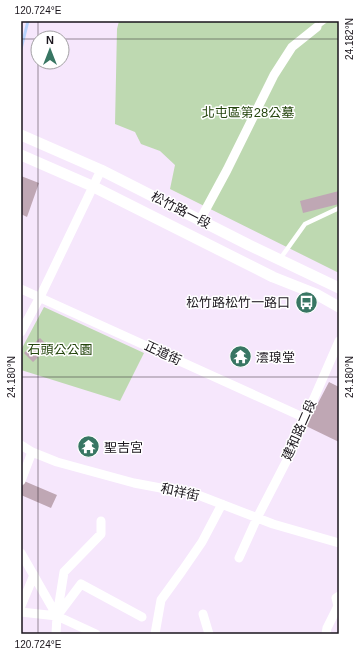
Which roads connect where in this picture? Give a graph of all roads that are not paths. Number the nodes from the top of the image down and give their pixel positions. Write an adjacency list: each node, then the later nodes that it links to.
1 (325, 21): 2 (lane)
2 (317, 27): 8 (street)
3 (21, 135): 5 (street, 松竹路一段)
4 (21, 155): 6 (street, 松竹路一段)
5 (101, 170): 6 (street); 8 (street, 松竹路一段)
6 (92, 186): 12 (street); 13 (street, 松竹路一段)
7 (339, 208): 9 (lane)
8 (200, 220): 9 (street, 松竹路一段)
9 (280, 259): 10 (street, 松竹路一段)
10 (339, 288)
11 (21, 289): 12 (street, 正道街)
12 (40, 297): 14 (street); 16 (street, 正道街)
13 (339, 306)
14 (21, 332)
15 (339, 341): 16 (street, 建和路二段)
16 (305, 418): 21 (street, 建和路二段)
17 (21, 444): 18 (street, 和祥街)
18 (32, 452): 19 (street); 20 (street, 和祥街)
19 (21, 481)
20 (222, 504): 21 (street, 和祥街); 35 (street)
21 (257, 518): 23 (street, 和祥街); 25 (street, 建和路二段)
22 (101, 521): 31 (street)
23 (339, 543)
24 (21, 553): 26 (street)
25 (239, 558)
26 (34, 575): 28 (street); 31 (street)
27 (339, 596): 37 (street)
28 (21, 606)
29 (21, 612): 31 (street)
30 (203, 614): 36 (street)
31 (57, 616): 32 (street); 33 (street); 34 (street)
32 (142, 617)
33 (56, 634)
34 (96, 634)
35 (156, 634)
36 (209, 634)
37 (326, 634)

